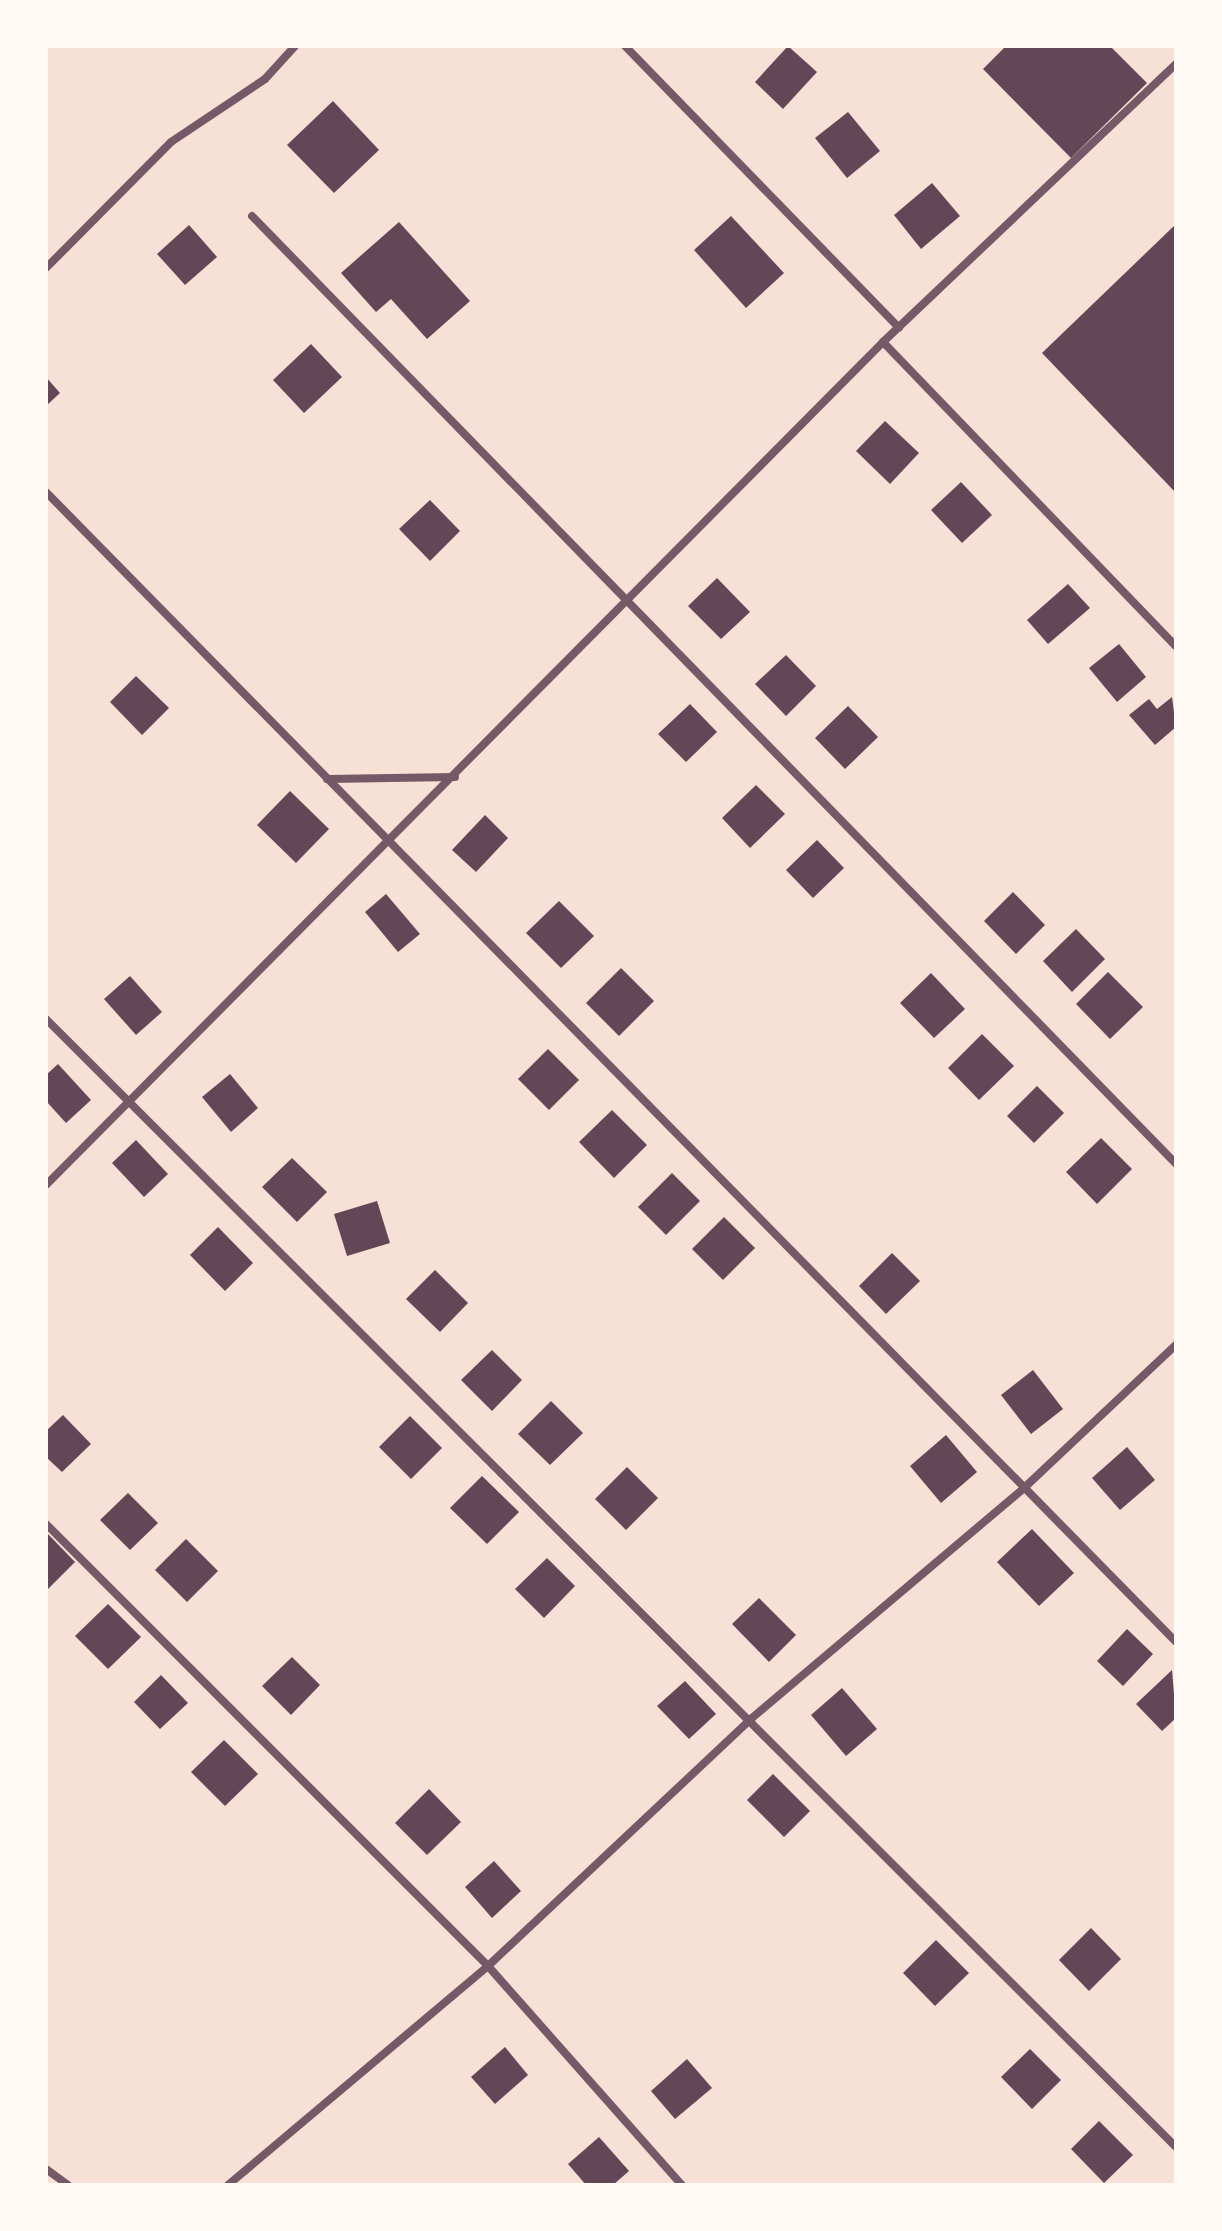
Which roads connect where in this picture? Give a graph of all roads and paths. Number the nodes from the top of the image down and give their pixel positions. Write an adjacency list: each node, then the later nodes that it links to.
1 (295, 46): 5 (street)
2 (625, 46): 6 (street)
3 (1176, 64): 6 (street)
4 (252, 216): 9 (street)
5 (46, 268)
6 (899, 328): 7 (street)
7 (883, 342): 9 (street); 10 (street)
8 (46, 492): 12 (street)
9 (627, 603): 11 (street); 16 (street)
10 (1176, 646)
11 (455, 777): 12 (street); 13 (street)
12 (327, 779): 13 (street)
13 (390, 844): 15 (street); 19 (street)
14 (46, 1019): 15 (street)
15 (129, 1104): 17 (street); 22 (street)
16 (1176, 1164)
17 (46, 1185)
18 (1176, 1345): 19 (street)
19 (1024, 1488): 21 (street); 22 (street)
20 (46, 1524): 23 (street)
21 (1176, 1642)
22 (752, 1718): 23 (street); 24 (street)
23 (488, 1966): 27 (street); 28 (street)
24 (1176, 2147)
25 (46, 2169): 26 (street)
26 (68, 2185)
27 (228, 2185)
28 (682, 2185)

